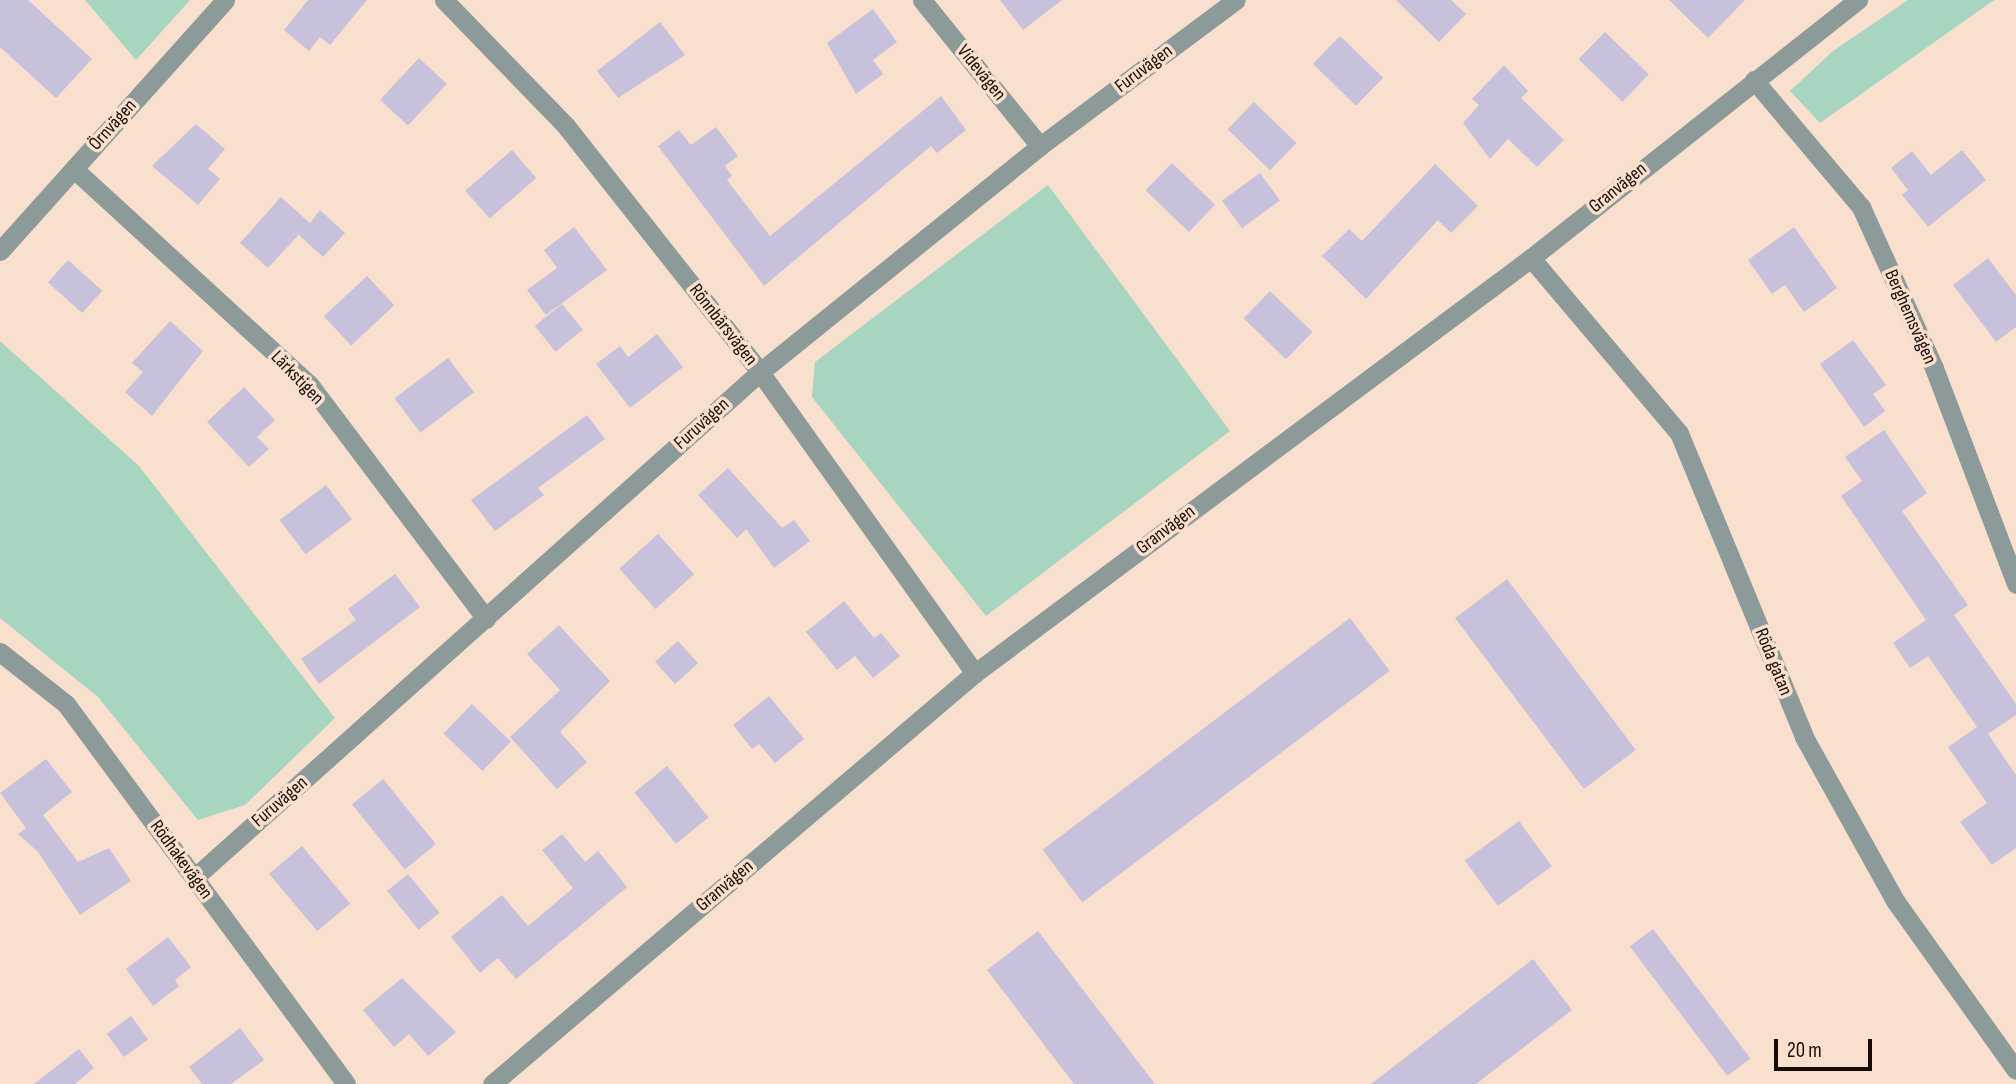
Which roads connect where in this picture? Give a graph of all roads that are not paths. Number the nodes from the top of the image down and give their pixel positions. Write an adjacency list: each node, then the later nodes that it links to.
1 (225, 0): 8 (street, Örnvägen)
2 (444, 0): 11 (street, Rönnbärsvägen)
3 (922, 0): 7 (street, Videvägen)
4 (1236, 0): 7 (street, Furuvägen)
5 (1858, 0): 6 (street, Granvägen)
6 (1754, 80): 10 (street, Granvägen); 12 (street, Berghemsvägen)
7 (1040, 146): 11 (street, Furuvägen)
8 (74, 169): 9 (street, Örnvägen); 13 (street, Lärkstigen)
9 (0, 251)
10 (1531, 258): 15 (street, Granvägen); 17 (street, Röda gatan)
11 (760, 372): 13 (street, Furuvägen); 15 (street, Rönnbärsvägen)
12 (2016, 584)
13 (486, 619): 16 (street, Furuvägen)
14 (0, 652): 16 (street, Rödhakevägen)
15 (975, 673): 19 (street, Granvägen)
16 (194, 878): 18 (street, Rödhakevägen)
17 (2016, 1070)
18 (346, 1084)
19 (492, 1084)

